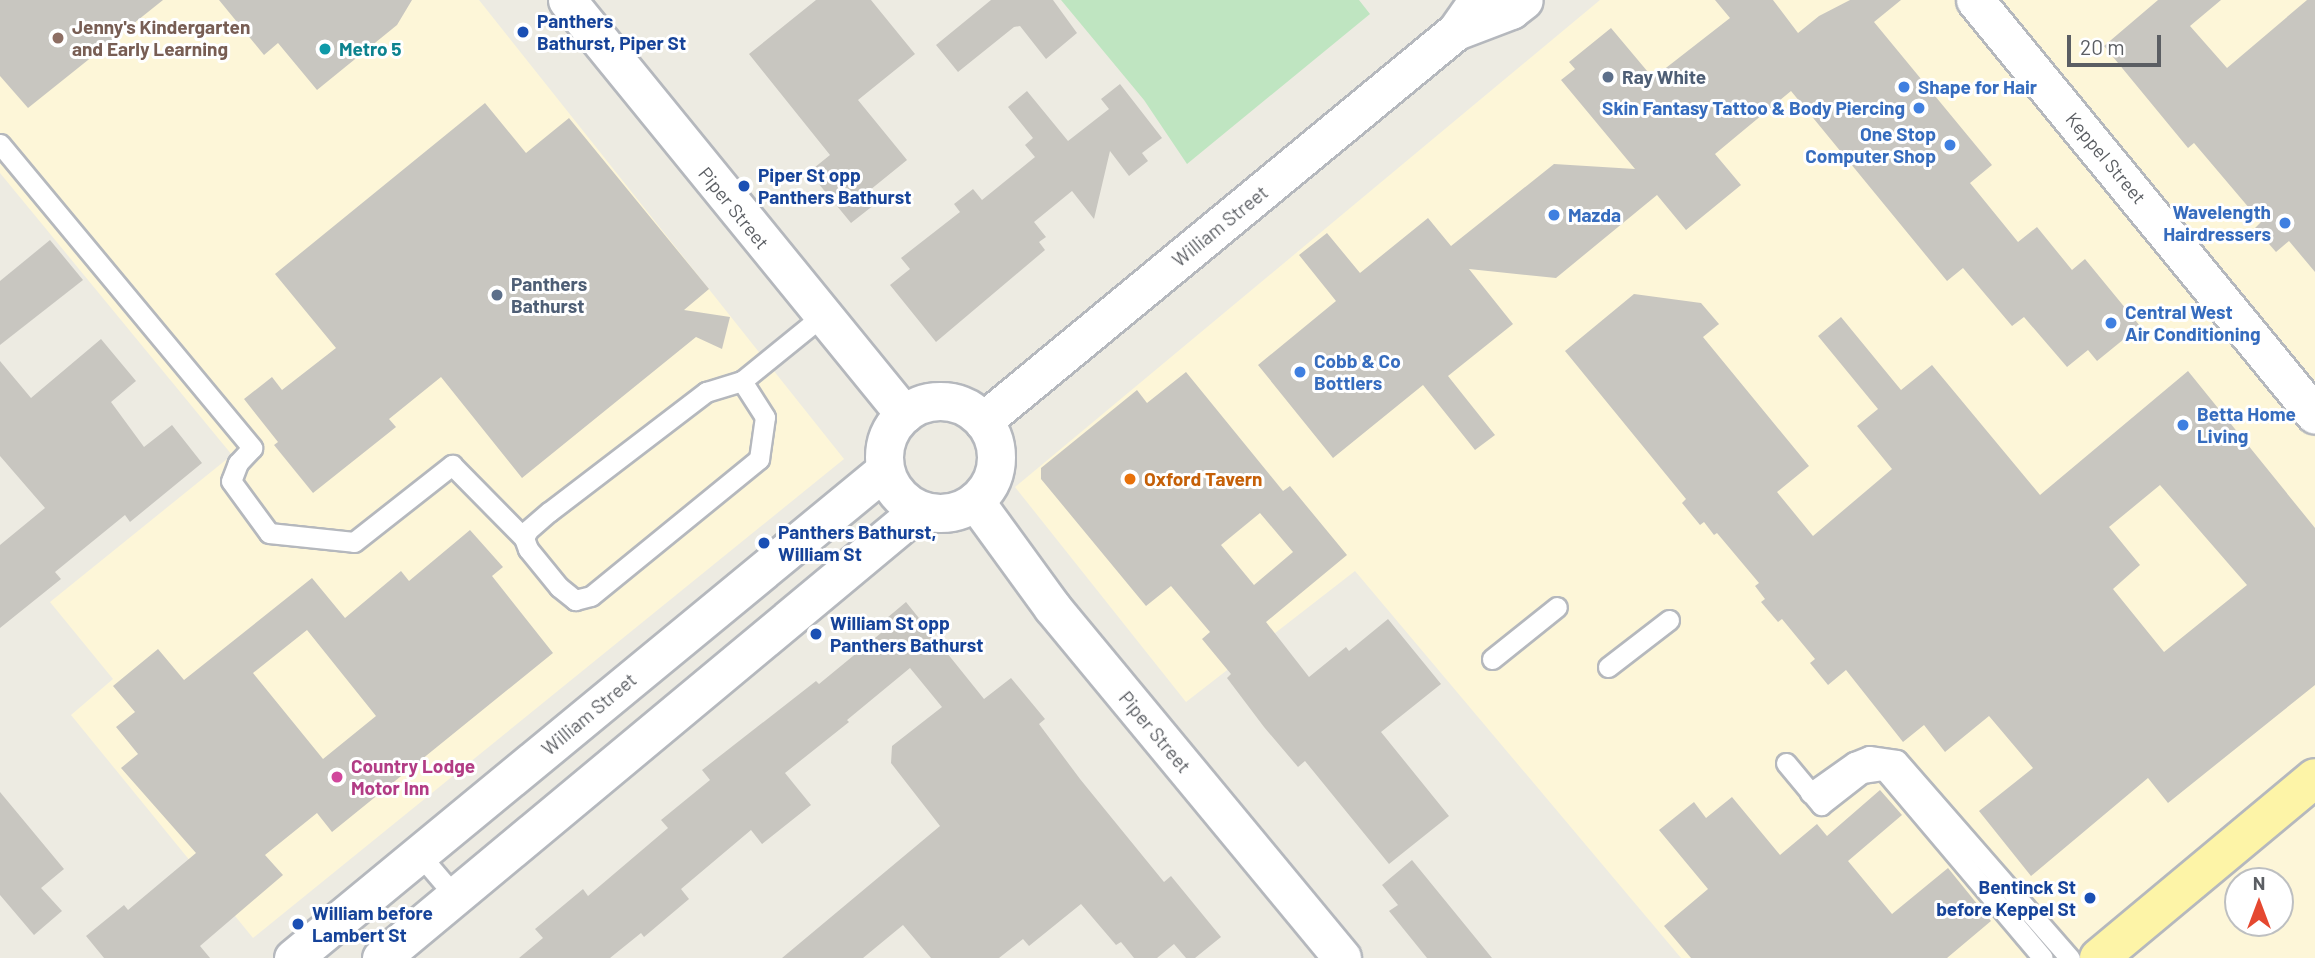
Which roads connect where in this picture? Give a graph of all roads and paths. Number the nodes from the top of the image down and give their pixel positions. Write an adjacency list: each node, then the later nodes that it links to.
1 (567, 0): 7 (street, Piper Street)
2 (1478, 0): 5 (street, William Street)
3 (1524, 0): 5 (street, William Street)
4 (1975, 0): 10 (street, Keppel Street)
5 (1456, 31): 11 (street, William Street)
6 (0, 144): 15 (lane)
7 (822, 316): 8 (lane); 9 (street, Piper Street)
8 (742, 381): 15 (lane); 15 (lane)
9 (904, 414): 11 (street); 12 (street)
10 (2315, 415)
11 (983, 421): 13 (street)
12 (885, 470): 14 (street); 23 (street, William Street)
13 (975, 501): 14 (street); 27 (street, Piper Street)
14 (919, 510): 24 (street)
15 (524, 538)
16 (1557, 607): 18 (lane)
17 (1669, 620): 19 (lane)
18 (1492, 659)
19 (1608, 667)
20 (1786, 763): 22 (lane)
21 (2315, 778): 30 (main road)
22 (1810, 793): 28 (lane); 29 (lane)
23 (419, 854): 24 (lane); 25 (street, William Street)
24 (455, 896): 26 (street)
25 (293, 958)
26 (381, 958)
27 (1342, 958)
28 (2043, 958)
29 (2070, 958)
30 (2099, 958)

